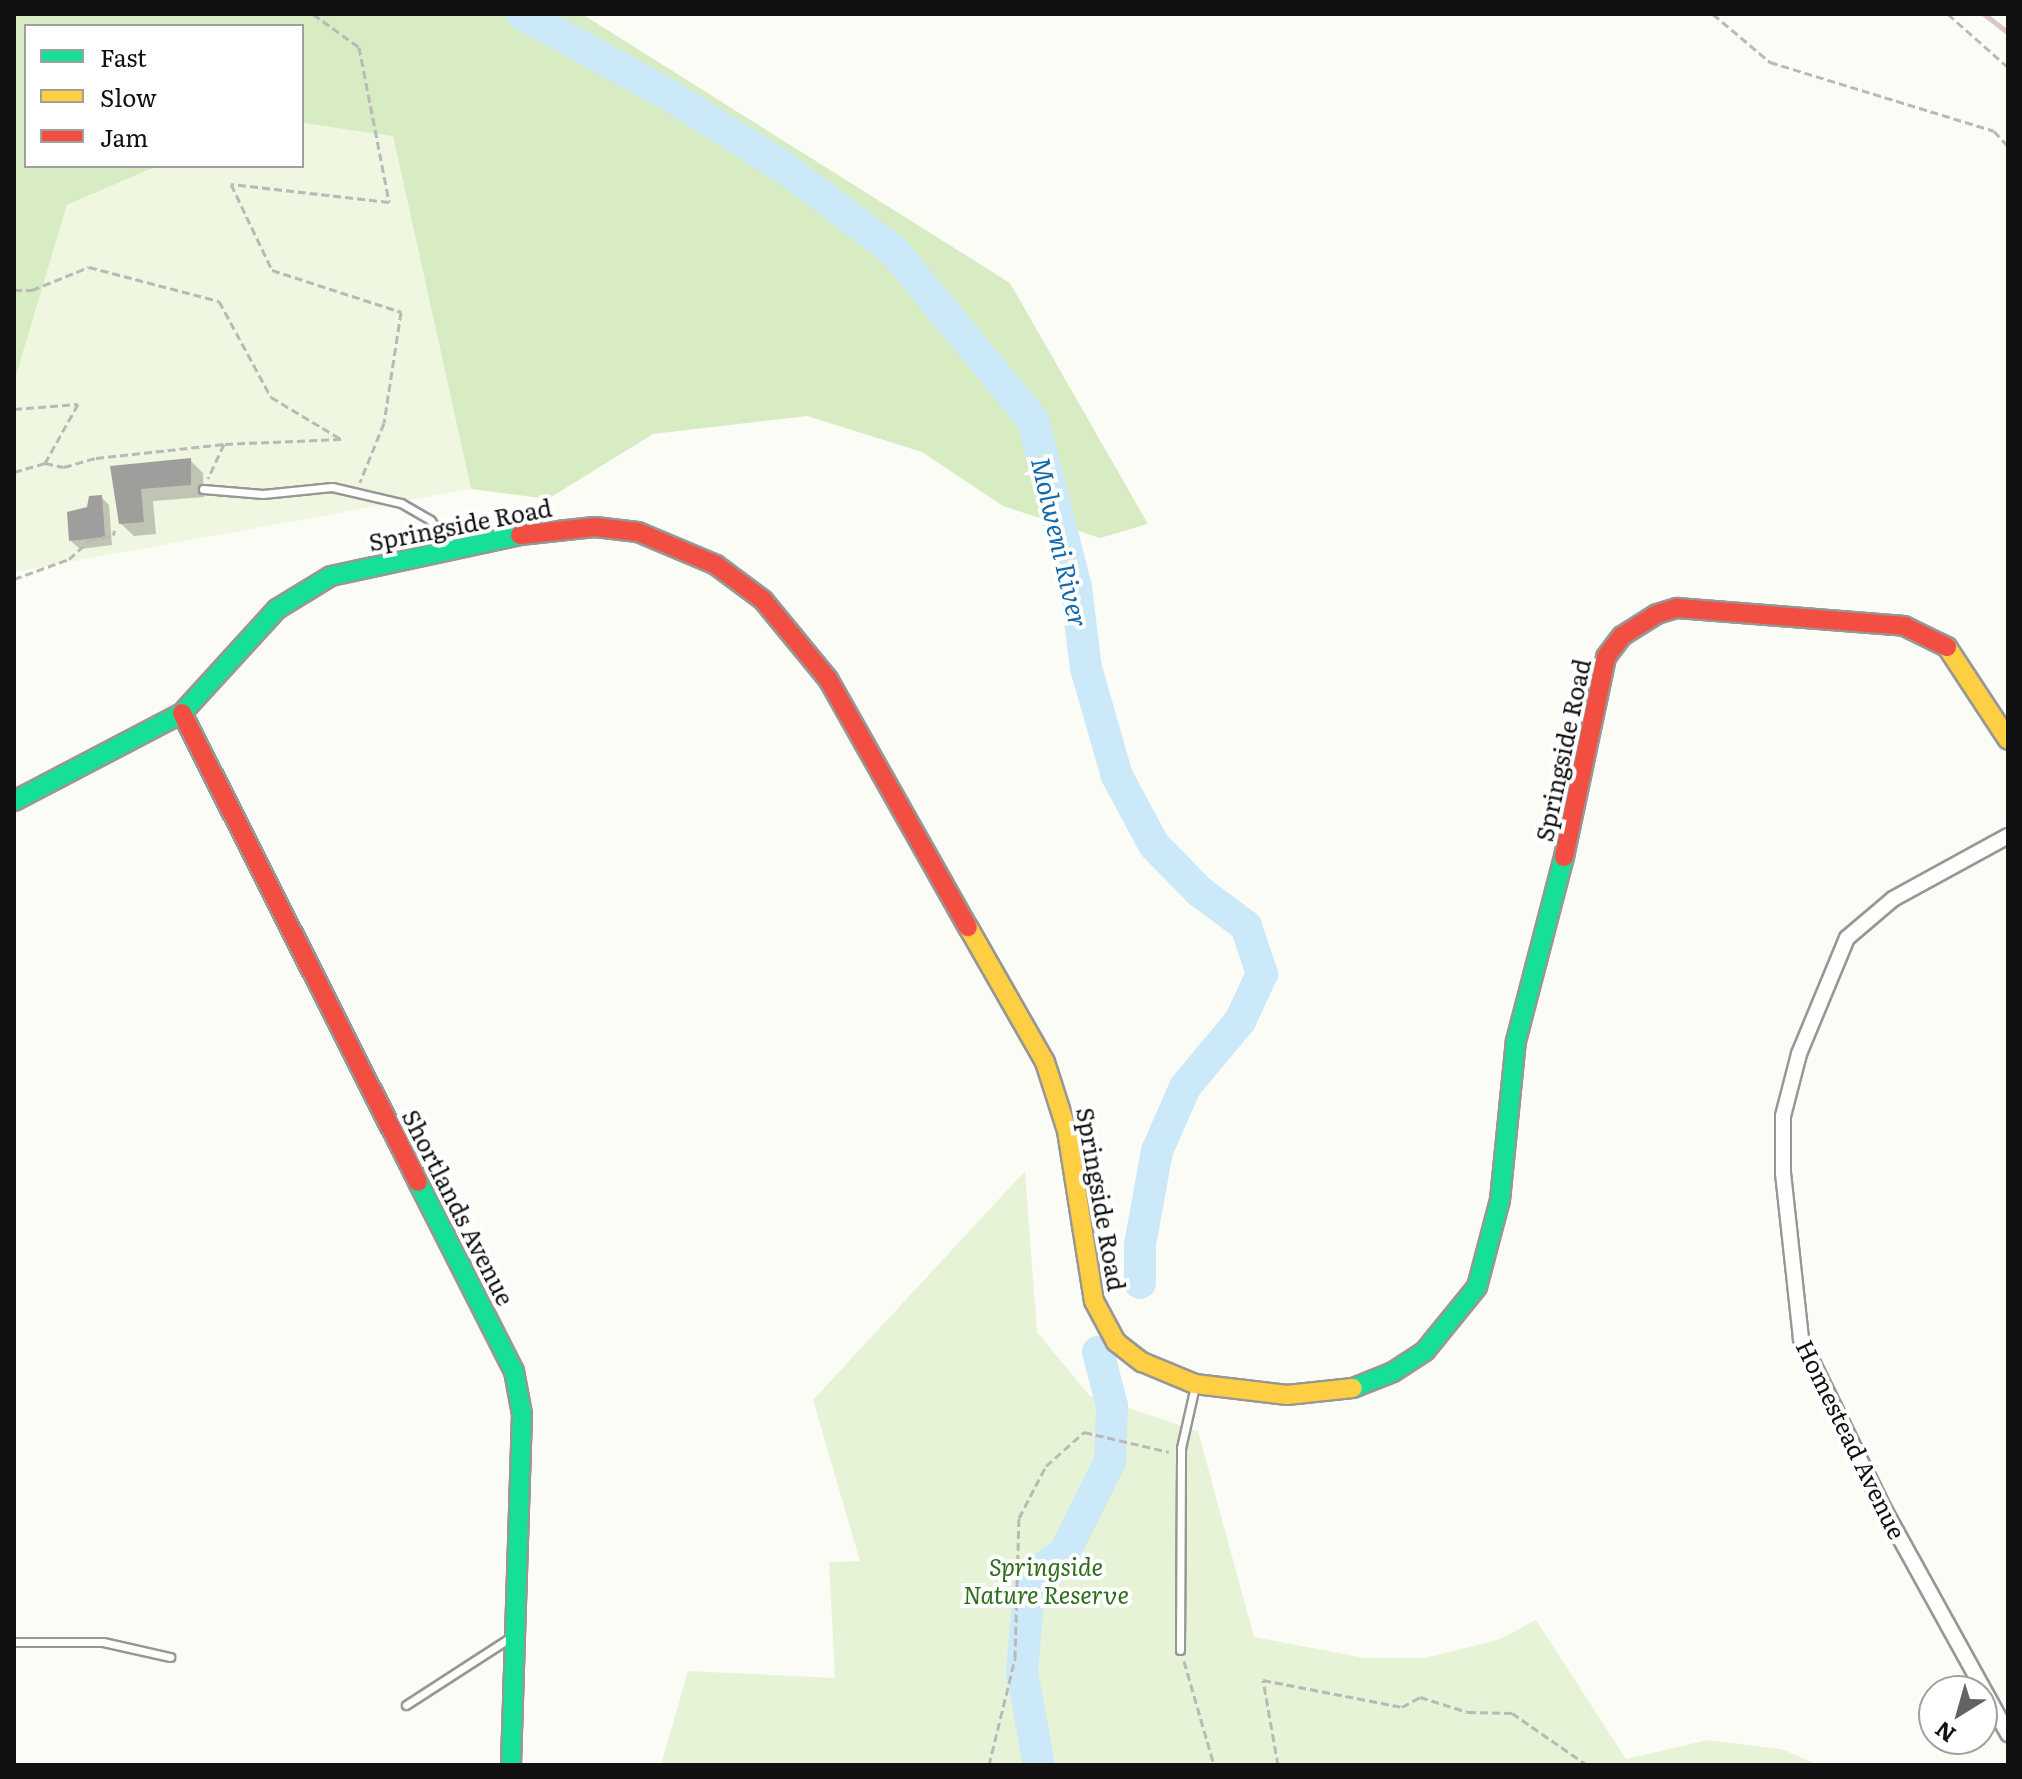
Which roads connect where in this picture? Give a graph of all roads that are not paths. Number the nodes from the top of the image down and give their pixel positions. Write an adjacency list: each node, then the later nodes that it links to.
1 (203, 489): 2 (lane)
2 (455, 547): 3 (street, Springside Road); 7 (street, Springside Road)
3 (182, 713): 5 (street, Springside Road); 8 (street, Shortlands Avenue)
4 (2005, 725): 7 (street, Springside Road)
5 (14, 801)
6 (2008, 836): 13 (street, Homestead Avenue)
7 (1195, 1384): 10 (lane)
8 (513, 1636): 12 (lane); 14 (street, Shortlands Avenue)
9 (14, 1642): 11 (lane)
10 (1180, 1650)
11 (170, 1657)
12 (406, 1705)
13 (2008, 1734)
14 (511, 1765)

